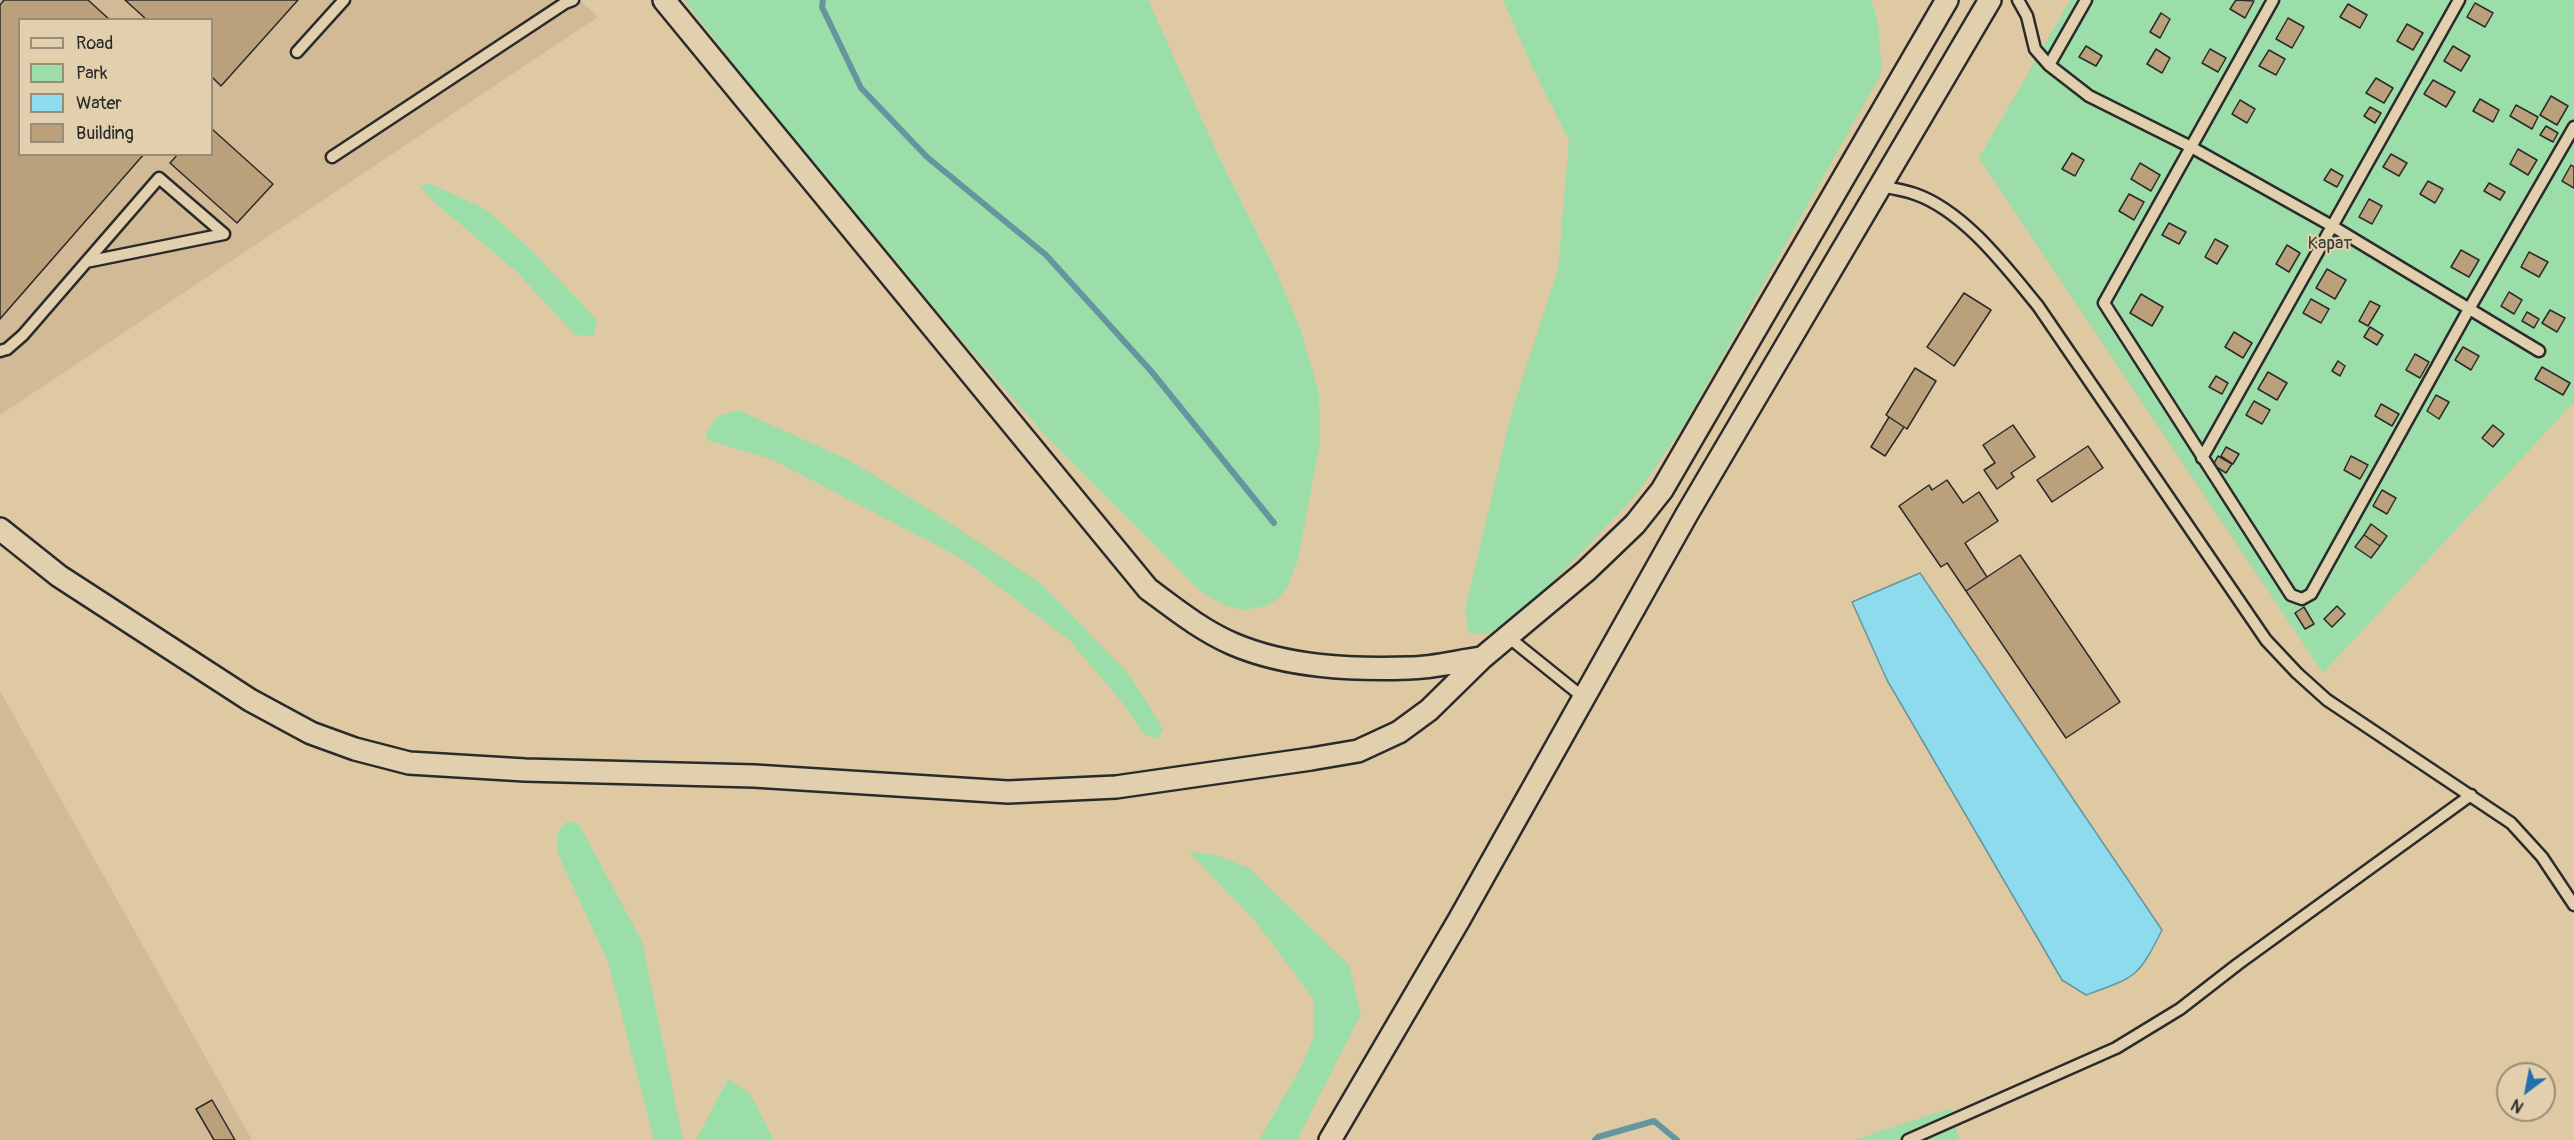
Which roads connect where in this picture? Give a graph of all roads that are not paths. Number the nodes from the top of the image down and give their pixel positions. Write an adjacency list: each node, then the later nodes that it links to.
1 (344, 0): 10 (lane)
2 (573, 0): 14 (lane)
3 (664, 0): 24 (street)
4 (1947, 0): 23 (street)
5 (1990, 0): 15 (street)
6 (2018, 0): 11 (lane)
7 (2086, 0): 11 (lane)
8 (2273, 0): 13 (lane)
9 (2459, 0): 16 (lane)
10 (297, 52)
11 (2049, 65): 13 (lane)
12 (2574, 127): 18 (lane)
13 (2191, 147): 16 (lane); 21 (lane)
14 (332, 158)
15 (1879, 186): 25 (street); 26 (lane)
16 (2332, 226): 18 (lane); 21 (lane)
17 (86, 262): 17 (lane); 19 (lane)
18 (2469, 309): 20 (lane); 21 (lane)
19 (0, 351)
20 (2539, 351)
21 (2202, 458)
22 (0, 529): 24 (street)
23 (1507, 636): 24 (street); 25 (lane)
24 (1482, 658)
25 (1584, 698): 28 (street)
26 (2472, 795): 27 (lane); 29 (lane)
27 (2574, 905)
28 (1330, 1140)
29 (1908, 1140)

